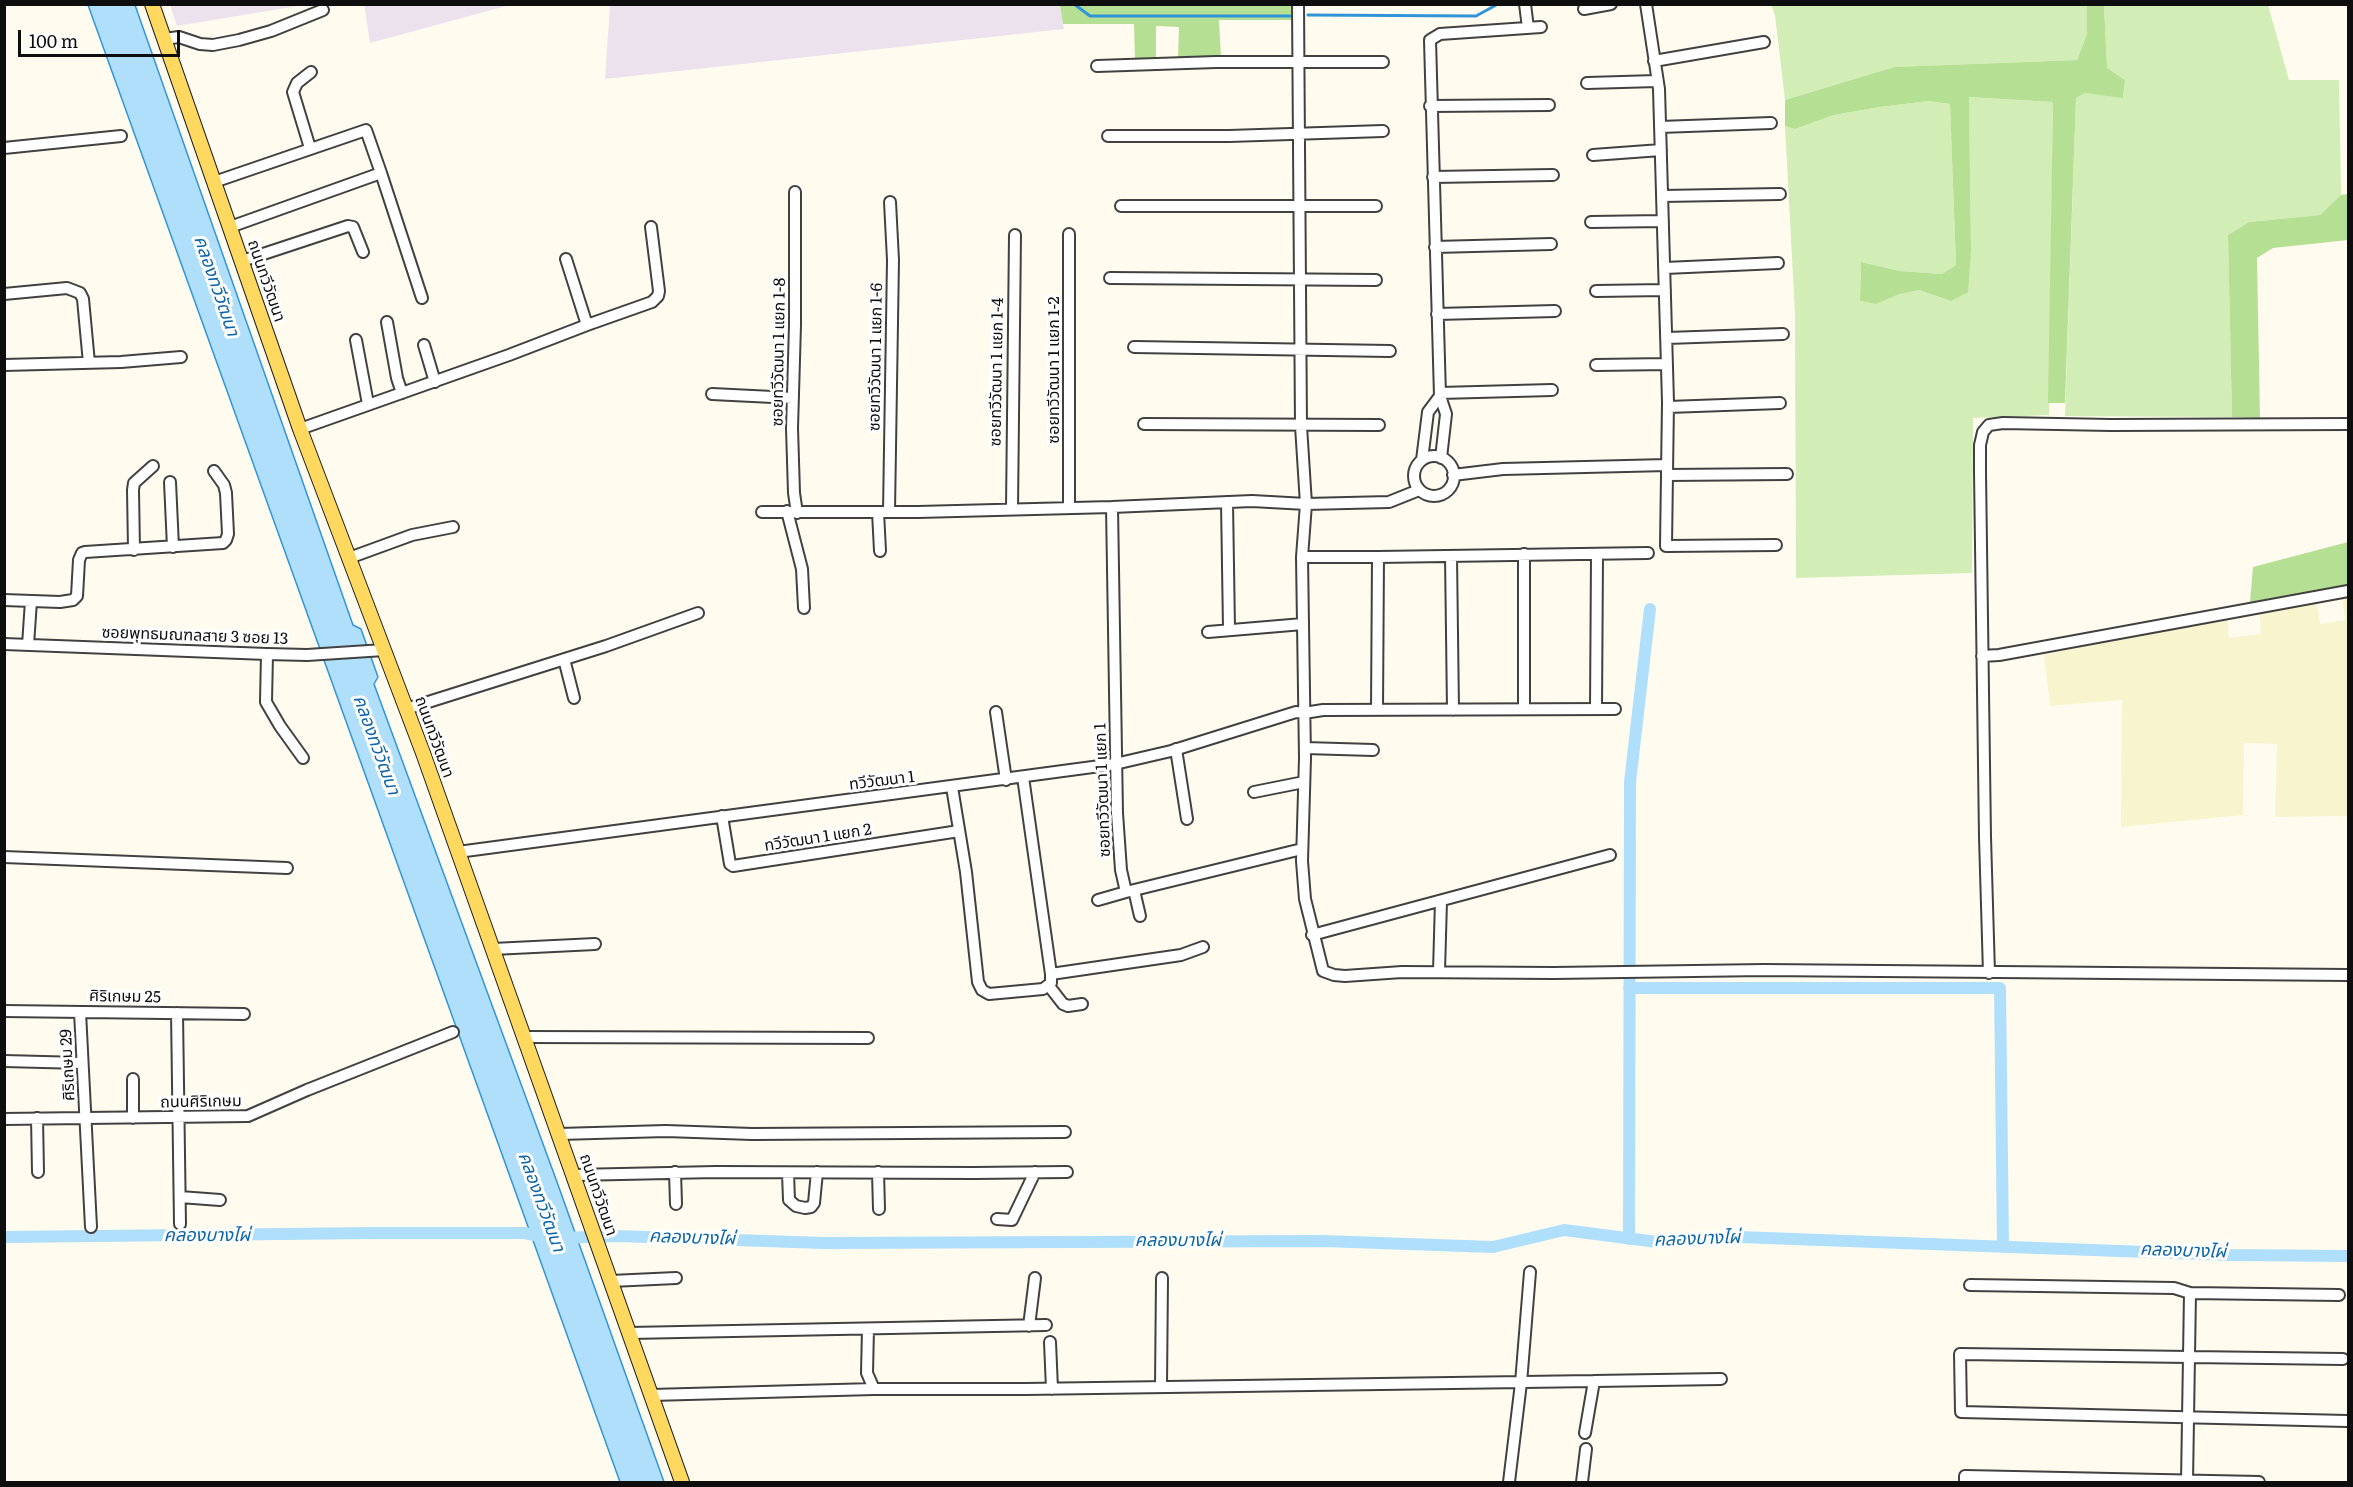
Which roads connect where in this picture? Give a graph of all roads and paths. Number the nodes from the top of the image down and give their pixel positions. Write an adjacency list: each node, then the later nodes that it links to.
1 (152, 4): 10 (main road, ถนนทวีวัฒนา)
2 (1298, 4): 13 (street)
3 (1525, 4): 9 (street)
4 (1611, 4): 6 (street)
5 (1646, 4): 12 (street)
6 (1584, 9)
7 (323, 10): 10 (street)
8 (1541, 27): 9 (street)
9 (1528, 28): 20 (street)
10 (164, 39): 34 (main road, ถนนทวีวัฒนา)
11 (1764, 42): 12 (street)
12 (1654, 61): 17 (street)
13 (1299, 62): 14 (street); 15 (street); 24 (street)
14 (1383, 62)
15 (1097, 66)
16 (311, 72): 28 (street)
17 (1657, 81): 18 (street); 22 (street)
18 (1587, 83)
19 (1549, 105): 20 (street)
20 (1430, 106): 33 (street)
21 (1771, 123): 22 (street)
22 (1660, 127): 29 (street)
23 (1383, 131): 24 (street)
24 (1300, 134): 25 (street); 39 (street)
25 (1108, 135)
26 (121, 136): 27 (street)
27 (4, 148)
28 (310, 148): 31 (street); 34 (street)
29 (1661, 150): 30 (street); 37 (street)
30 (1593, 155)
31 (381, 173): 44 (street); 61 (street)
32 (1553, 175): 33 (street)
33 (1433, 177): 49 (street)
34 (214, 182): 44 (main road, ถนนทวีวัฒนา)
35 (795, 192): 83 (street, ซอยทวีวัฒนา 1 แยก 1-8)
36 (1780, 195): 37 (street)
37 (1662, 196): 42 (street)
38 (890, 202): 106 (street, ซอยทวีวัฒนา 1 แยก 1-6)
39 (1300, 205): 40 (street); 41 (street); 56 (street)
40 (1121, 206)
41 (1376, 206)
42 (1663, 221): 43 (street); 54 (street)
43 (1591, 222)
44 (230, 227): 52 (main road, ถนนทวีวัฒนา)
45 (651, 227): 65 (street)
46 (1069, 234): 103 (street, ซอยทวีวัฒนา 1 แยก 1-2)
47 (1015, 235): 105 (street, ซอยทวีวัฒนา 1 แยก 1-4)
48 (1551, 244): 49 (street)
49 (1435, 247): 63 (street)
50 (363, 252): 52 (street)
51 (566, 259): 65 (street)
52 (242, 261): 91 (main road, ถนนทวีวัฒนา)
53 (1778, 263): 54 (street)
54 (1665, 268): 58 (street)
55 (1110, 278): 56 (street)
56 (1299, 279): 57 (street); 71 (street)
57 (1376, 280)
58 (1665, 290): 59 (street); 67 (street)
59 (1596, 291)
60 (4, 294): 74 (street)
61 (422, 298)
62 (1555, 311): 63 (street)
63 (1437, 314): 82 (street)
64 (387, 322): 80 (street)
65 (587, 325): 78 (street)
66 (1783, 334): 67 (street)
67 (1667, 338): 75 (street)
68 (356, 340): 85 (street)
69 (424, 345): 78 (street)
70 (1134, 347): 71 (street)
71 (1300, 350): 72 (street); 90 (street)
72 (1390, 351)
73 (181, 357): 74 (street)
74 (89, 363): 76 (street)
75 (1667, 364): 77 (street); 86 (street)
76 (4, 365)
77 (1596, 365)
78 (435, 382): 80 (street)
79 (1552, 390): 82 (street)
80 (402, 393): 85 (street)
81 (712, 394): 83 (street)
82 (1440, 394): 92 (street); 93 (street)
83 (793, 398): 108 (street, ซอยทวีวัฒนา 1 แยก 1-8)
84 (1780, 403): 86 (street)
85 (368, 404): 91 (street)
86 (1668, 406): 95 (street)
87 (1144, 424): 90 (street)
88 (2349, 424): 134 (street)
89 (1379, 425): 90 (street)
90 (1301, 426): 102 (street)
91 (300, 429): 121 (main road, ถนนทวีวัฒนา)
92 (1441, 458): 93 (street); 98 (street)
93 (1422, 460): 100 (street)
94 (153, 466): 113 (street)
95 (1667, 470): 97 (street); 98 (street); 111 (street)
96 (214, 471): 112 (street)
97 (1787, 474)
98 (1453, 475): 100 (street)
99 (170, 482): 112 (street)
100 (1419, 490): 102 (street)
101 (1227, 502): 102 (street); 104 (street); 128 (street)
102 (1306, 504): 119 (street)
103 (1069, 507): 104 (street); 105 (street)
104 (1112, 507): 149 (street, ซอยทวีวัฒนา 1 แยก 1)
105 (1012, 508): 106 (street)
106 (889, 511): 109 (street)
107 (762, 512): 108 (street)
108 (792, 512): 109 (street); 125 (street, ซอยทวีวัฒนา 1 แยก 1-8)
109 (878, 512): 114 (street)
110 (453, 526): 121 (street)
111 (1776, 544)
112 (173, 547): 113 (street)
113 (134, 550): 124 (street)
114 (880, 551)
115 (1648, 553): 117 (street)
116 (1524, 554): 117 (street); 118 (street); 137 (street)
117 (1597, 555): 139 (street)
118 (1451, 556): 120 (street); 142 (street)
119 (1302, 557): 120 (street); 127 (street)
120 (1378, 557): 141 (street)
121 (349, 558): 132 (main road, ถนนทวีวัฒนา)
122 (2349, 591): 134 (street)
123 (4, 600): 124 (street)
124 (31, 601): 131 (street)
125 (804, 608)
126 (698, 613): 135 (street)
127 (1303, 624): 128 (street); 144 (street)
128 (1229, 629): 129 (street)
129 (1208, 632)
130 (4, 644): 131 (street, ซอยพุทธมณฑลสาย 3 ซอย 13)
131 (28, 645): 133 (street, ซอยพุทธมณฑลสาย 3 ซอย 13)
132 (384, 650): 133 (street, ซอยพุทธมณฑลสาย 3 ซอย 13); 138 (main road, ถนนทวีวัฒนา)
133 (267, 654): 148 (street)
134 (1982, 656): 172 (street)
135 (564, 659): 136 (street); 138 (street)
136 (574, 698)
137 (1524, 708): 139 (street, ทวีวัฒนา 1); 142 (street, ทวีวัฒนา 1)
138 (406, 709): 159 (main road, ถนนทวีวัฒนา)
139 (1596, 709): 140 (street, ทวีวัฒนา 1)
140 (1616, 709)
141 (1377, 710): 142 (street, ทวีวัฒนา 1); 144 (street, ทวีวัฒนา 1)
142 (1453, 710)
143 (996, 712): 151 (street)
144 (1304, 713): 145 (street); 146 (street, ทวีวัฒนา 1)
145 (1305, 748): 147 (street); 152 (street)
146 (1176, 749): 149 (street, ทวีวัฒนา 1); 156 (street)
147 (1373, 750)
148 (303, 758)
149 (1116, 764): 150 (street, ทวีวัฒนา 1); 163 (street, ซอยทวีวัฒนา 1 แยก 1)
150 (1023, 777): 151 (street, ทวีวัฒนา 1); 173 (street)
151 (1006, 780): 153 (street, ทวีวัฒนา 1)
152 (1304, 782): 154 (street); 158 (street)
153 (952, 787): 155 (street, ทวีวัฒนา 1); 157 (street)
154 (1254, 792)
155 (722, 816): 157 (street, ทวีวัฒนา 1 แยก 2); 159 (street, ทวีวัฒนา 1)
156 (1187, 819)
157 (959, 831): 175 (street)
158 (1302, 849): 163 (street); 167 (street)
159 (458, 852): 170 (main road, ถนนทวีวัฒนา)
160 (1610, 855): 165 (street)
161 (4, 857): 162 (street)
162 (287, 868)
163 (1130, 891): 164 (street); 166 (street, ซอยทวีวัฒนา 1 แยก 1)
164 (1098, 900)
165 (1441, 901): 167 (street); 171 (street)
166 (1140, 916)
167 (1312, 935): 171 (street)
168 (595, 944): 170 (street)
169 (1203, 947): 173 (street)
170 (493, 949): 182 (main road, ถนนทวีวัฒนา)
171 (1439, 971): 172 (street)
172 (1989, 973): 174 (street)
173 (1051, 974): 175 (street)
174 (2349, 975)
175 (1049, 986): 176 (street)
176 (1082, 1004)
177 (4, 1011): 178 (street, ศิริเกษม 25)
178 (80, 1011): 179 (street, ศิริเกษม 25); 185 (street, ศิริเกษม 29)
179 (177, 1013): 180 (street, ศิริเกษม 25); 190 (street)
180 (244, 1014)
181 (453, 1032): 190 (street, ถนนศิริเกษม)
182 (524, 1037): 183 (street); 193 (main road, ถนนทวีวัฒนา)
183 (868, 1038)
184 (4, 1061): 185 (street)
185 (82, 1063): 188 (street, ศิริเกษม 29)
186 (133, 1078): 189 (street)
187 (37, 1118): 188 (street, ถนนศิริเกษม); 191 (street, ถนนศิริเกษม); 194 (street)
188 (85, 1118): 189 (street, ถนนศิริเกษม); 208 (street, ศิริเกษม 29)
189 (134, 1118): 190 (street, ถนนศิริเกษม)
190 (180, 1118): 202 (street)
191 (4, 1119)
192 (1065, 1132): 193 (street)
193 (559, 1134): 201 (main road, ถนนทวีวัฒนา)
194 (38, 1172)
195 (675, 1172): 200 (street); 201 (street); 204 (street)
196 (817, 1172): 197 (street); 200 (street); 200 (street)
197 (878, 1172): 198 (street); 205 (street)
198 (1035, 1172): 199 (street); 206 (street)
199 (1067, 1172)
200 (788, 1173)
201 (574, 1175): 213 (main road, ถนนทวีวัฒนา)
202 (180, 1197): 203 (street); 207 (street)
203 (220, 1200)
204 (676, 1204)
205 (879, 1209)
206 (997, 1219)
207 (180, 1224)
208 (90, 1227)
209 (1530, 1272): 226 (street)
210 (676, 1278): 213 (street)
211 (1035, 1278): 218 (street)
212 (1162, 1278): 227 (street)
213 (611, 1281): 220 (main road, ถนนทวีวัฒนา)
214 (1970, 1285): 215 (street)
215 (2190, 1293): 216 (street); 222 (street)
216 (2339, 1295)
217 (1046, 1325): 218 (street)
218 (1029, 1326): 219 (street)
219 (868, 1329): 220 (street); 228 (street)
220 (629, 1333): 230 (main road, ถนนทวีวัฒนา)
221 (1050, 1342): 229 (street)
222 (2190, 1356): 223 (street); 231 (street); 231 (street)
223 (2343, 1359)
224 (1721, 1379): 225 (street)
225 (1594, 1381): 226 (street); 233 (street)
226 (1521, 1383): 227 (street); 236 (street)
227 (1161, 1386): 229 (street)
228 (874, 1389): 229 (street); 230 (street)
229 (1052, 1389)
230 (651, 1395): 235 (main road, ถนนทวีวัฒนา)
231 (2189, 1417): 232 (street); 239 (street)
232 (2346, 1421)
233 (1585, 1434)
234 (1586, 1449): 237 (street)
235 (682, 1482)
236 (1509, 1482)
237 (1582, 1482)
238 (1965, 1482): 239 (street)
239 (2187, 1482): 240 (street)
240 (2259, 1482)

